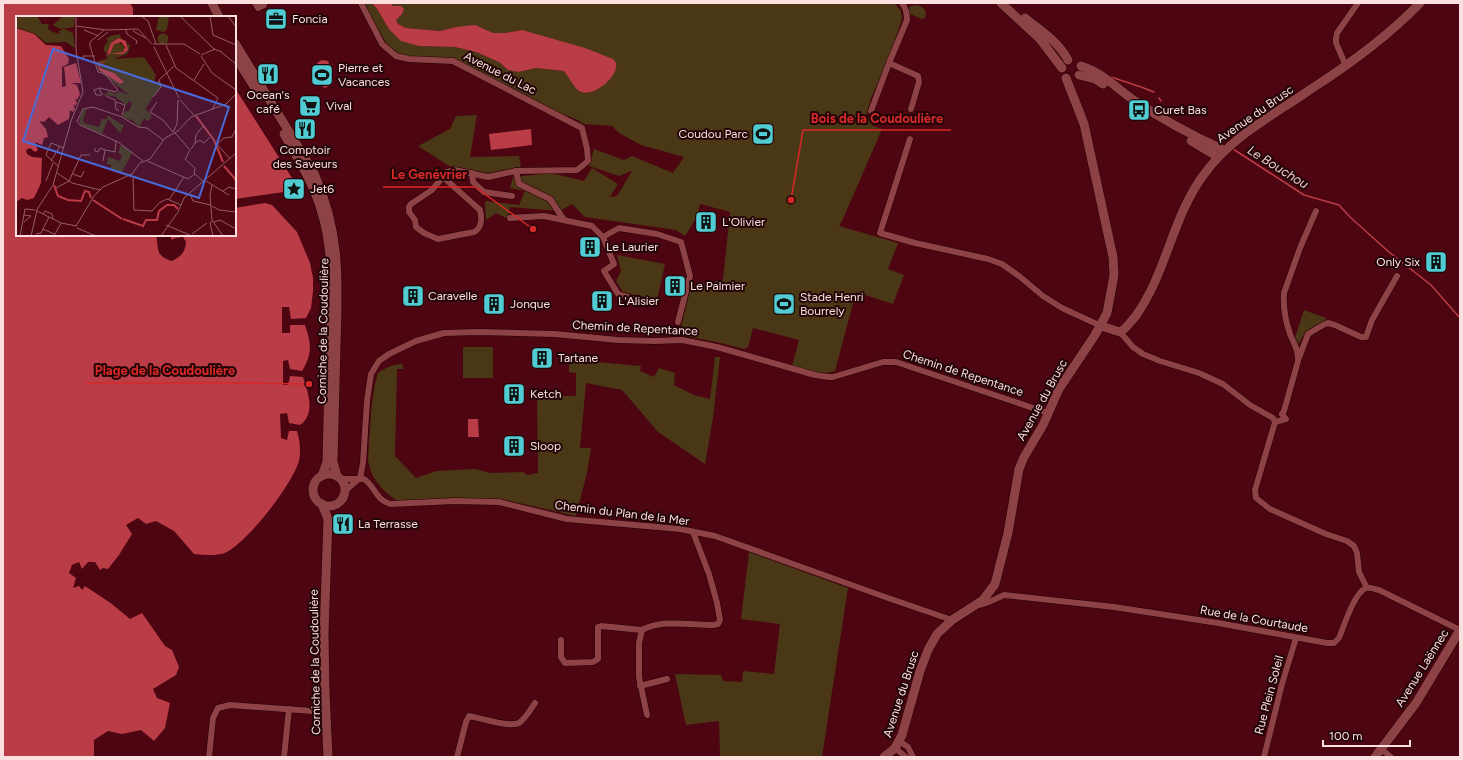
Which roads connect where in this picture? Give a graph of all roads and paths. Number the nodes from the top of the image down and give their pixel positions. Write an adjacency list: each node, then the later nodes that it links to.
1 (205, 3): 11 (street)
2 (212, 3): 12 (street)
3 (255, 3): 10 (street)
4 (361, 3): 25 (street, Avenue du Lac)
5 (902, 3): 16 (street)
6 (1001, 3): 18 (street)
7 (1008, 3): 15 (street)
8 (1358, 3): 17 (street)
9 (1420, 3): 17 (street, Avenue du Brusc)
10 (264, 5)
11 (212, 16)
12 (218, 16)
13 (236, 45): 42 (street, Corniche de la Coudoulière)
14 (236, 58): 41 (street, Corniche de la Coudoulière)
15 (1068, 60): 18 (street); 19 (street)
16 (889, 63): 20 (street); 21 (street)
17 (1346, 66): 23 (street, Avenue du Brusc)
18 (1062, 68): 19 (street)
19 (1075, 74): 23 (street); 24 (street); 36 (street, Avenue du Brusc)
20 (911, 109)
21 (871, 111)
22 (910, 139): 36 (street)
23 (1224, 150): 24 (street, Avenue du Brusc)
24 (1218, 157): 37 (street, Avenue du Brusc)
25 (516, 171): 26 (street); 31 (street)
26 (472, 173): 27 (street); 28 (street)
27 (443, 177): 27 (street)
28 (512, 196)
29 (1316, 211): 38 (street)
30 (510, 218): 31 (street)
31 (564, 220): 32 (street)
32 (603, 237): 34 (street); 35 (street)
33 (1397, 276): 38 (street)
34 (647, 303)
35 (678, 322)
36 (1101, 326): 37 (street); 39 (street, Avenue du Brusc)
37 (1120, 332): 40 (street)
38 (1298, 361): 40 (street)
39 (1048, 413): 43 (street, Chemin de Repentance); 49 (street, Avenue du Brusc)
40 (1274, 420): 50 (street)
41 (322, 476): 42 (street); 45 (street)
42 (338, 477): 43 (street); 44 (street)
43 (360, 478): 44 (street); 48 (street, Chemin du Plan de la Mer)
44 (345, 491): 46 (street)
45 (322, 504): 46 (street); 47 (street)
46 (335, 505): 47 (street)
47 (328, 519): 64 (street, Corniche de la Coudoulière)
48 (693, 532): 54 (street, Chemin du Plan de la Mer); 55 (street)
49 (993, 588): 51 (street, Rue de la Courtaude); 52 (street); 53 (street, Avenue du Brusc)
50 (1367, 588): 56 (street); 57 (street, Rue de la Courtaude)
51 (1004, 595): 52 (street, Rue de la Courtaude); 57 (street, Rue de la Courtaude)
52 (996, 597): 53 (street, Rue de la Courtaude)
53 (977, 605): 54 (street, Avenue du Brusc)
54 (952, 620): 66 (street, Avenue du Brusc)
55 (642, 630): 59 (street); 61 (street)
56 (1460, 630): 68 (street, Avenue Laënnec)
57 (1296, 638): 76 (street, Rue Plein Soleil)
58 (1460, 639): 68 (street, Avenue Laënnec)
59 (561, 640)
60 (667, 679): 61 (street)
61 (640, 686): 65 (street)
62 (535, 703): 72 (street)
63 (289, 709): 64 (street); 69 (street); 70 (street)
64 (326, 712): 71 (street, Corniche de la Coudoulière)
65 (647, 715)
66 (897, 744): 67 (street); 73 (street, Avenue du Brusc); 74 (street)
67 (909, 750): 74 (street); 75 (street)
68 (1385, 754): 77 (street, Avenue Laënnec)
69 (209, 757)
70 (284, 757)
71 (328, 757)
72 (457, 757)
73 (884, 757)
74 (907, 757)
75 (913, 757)
76 (1264, 757)
77 (1375, 757)

